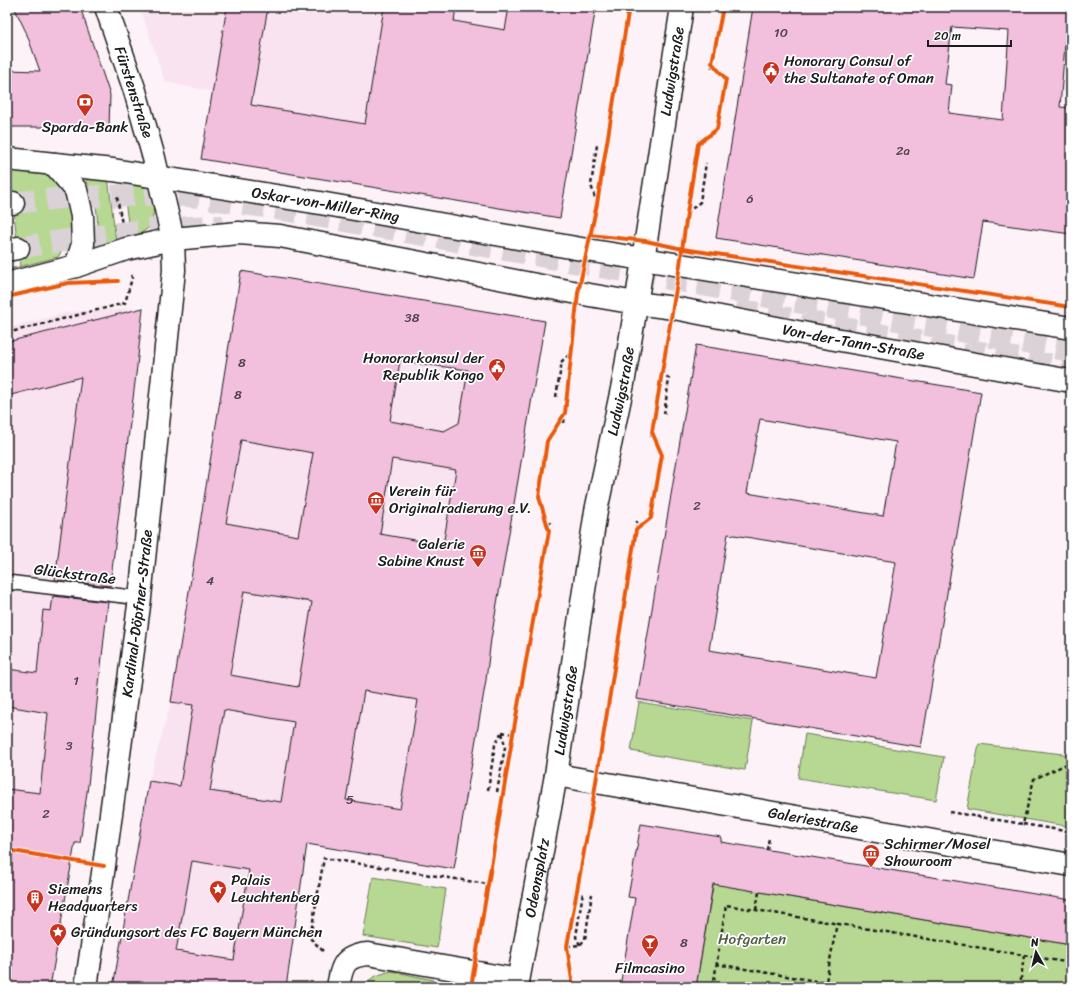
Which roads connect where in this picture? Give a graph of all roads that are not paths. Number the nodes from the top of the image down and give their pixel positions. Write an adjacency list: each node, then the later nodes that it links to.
1 (106, 7): 5 (main road, Fürstenstraße)
2 (682, 7): 7 (main road, Ludwigstraße)
3 (7, 159): 4 (main road, Oskar-von-Miller-Ring)
4 (54, 164): 5 (main road, Oskar-von-Miller-Ring); 8 (main road)
5 (158, 178): 6 (main road, Fürstenstraße); 7 (main road, Oskar-von-Miller-Ring)
6 (173, 239): 8 (main road); 10 (main road); 14 (main road, Kardinal-Döpfner-Straße)
7 (643, 259): 10 (main road, Ludwigstraße); 11 (main road)
8 (76, 266): 9 (main road)
9 (7, 284)
10 (636, 303): 12 (main road, Von-der-Tann-Straße); 15 (main road, Ludwigstraße)
11 (1071, 328)
12 (1071, 381)
13 (7, 582): 14 (lane, Glückstraße)
14 (140, 598): 19 (main road, Kardinal-Döpfner-Straße)
15 (556, 775): 16 (main road, Galeriestraße); 18 (main road, Odeonsplatz)
16 (1071, 865)
17 (339, 979): 18 (main road, Odeonsplatz)
18 (517, 984)
19 (86, 987)

